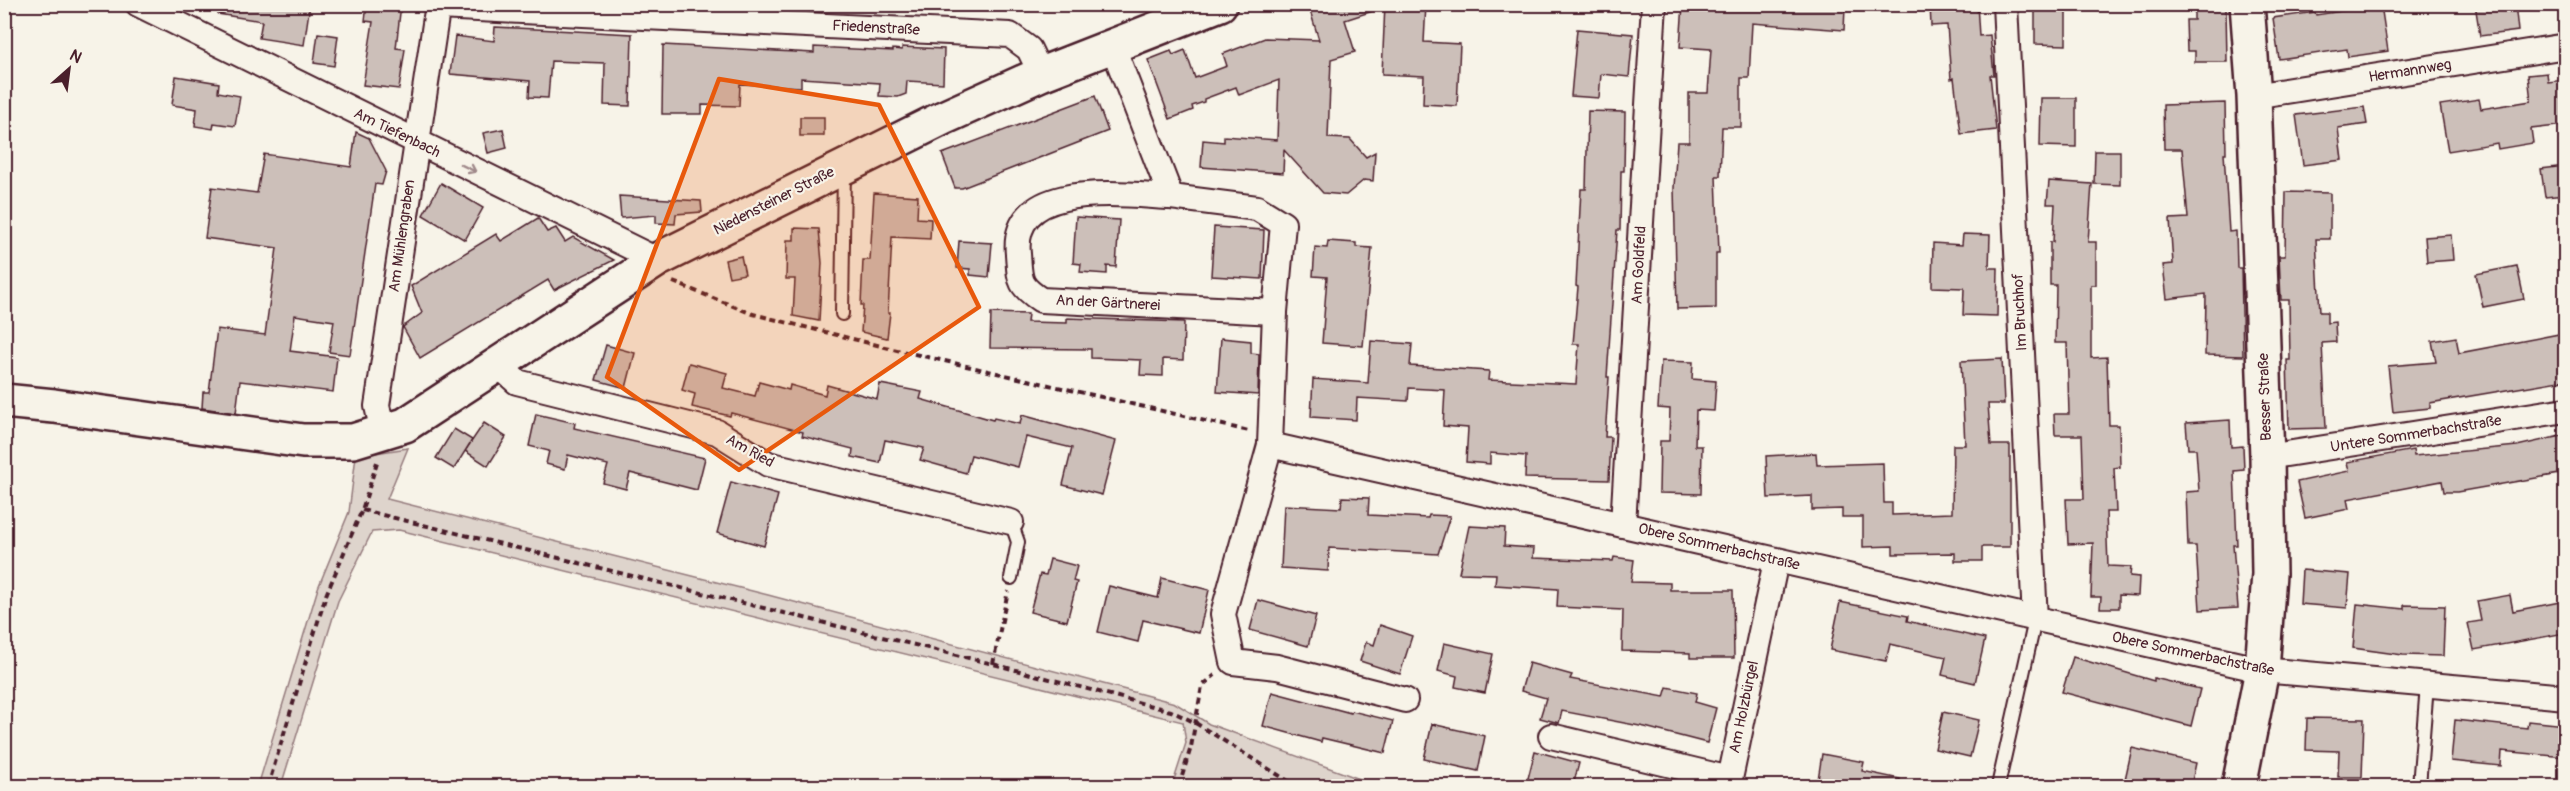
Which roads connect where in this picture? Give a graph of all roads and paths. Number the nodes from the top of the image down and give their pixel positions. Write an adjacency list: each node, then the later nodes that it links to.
1 (138, 4): 11 (street, Am Tiefenbach)
2 (1220, 4): 7 (main road, Niedensteiner Straße)
3 (1654, 4): 25 (street, Am Goldfeld)
4 (2005, 4): 28 (street, Im Bruchhof)
5 (2247, 4): 10 (main road, Besser Straße)
6 (438, 6): 9 (street, Friedenstraße); 11 (street, Am Mühlengraben)
7 (1113, 46): 9 (main road, Niedensteiner Straße); 13 (street)
8 (2565, 46): 10 (street, Hermannweg)
9 (1041, 74): 12 (main road, Niedensteiner Straße)
10 (2254, 96): 22 (main road, Besser Straße)
11 (416, 143): 14 (street, Am Tiefenbach, one-way to 14); 20 (street, Am Mühlengraben)
12 (844, 165): 14 (main road, Niedensteiner Straße); 16 (lane)
13 (1171, 197): 15 (street, An der Gärtnerei); 15 (street, An der Gärtnerei)
14 (657, 260): 17 (main road, Niedensteiner Straße); 21 (path)
15 (1275, 312): 21 (street, An der Gärtnerei)
16 (842, 314)
17 (497, 364): 20 (main road, Niedensteiner Straße); 24 (street, Am Ried)
18 (4, 401): 20 (main road)
19 (2565, 410): 22 (street, Untere Sommerbachstraße)
20 (368, 437): 23 (path)
21 (1270, 445): 25 (street, Obere Sommerbachstraße); 29 (street)
22 (2267, 457): 31 (main road, Besser Straße)
23 (362, 510): 30 (path); 37 (path)
24 (1011, 522): 27 (lane)
25 (1623, 525): 26 (street, Obere Sommerbachstraße)
26 (1776, 561): 28 (street, Obere Sommerbachstraße); 36 (street, Am Holzbürgel)
27 (1011, 578): 30 (path)
28 (2035, 620): 31 (street, Obere Sommerbachstraße); 40 (lane)
29 (1233, 662): 34 (street); 35 (path)
30 (993, 664): 35 (path)
31 (2262, 670): 32 (street, Obere Sommerbachstraße); 41 (main road, Besser Straße)
32 (2427, 685): 33 (street, Obere Sommerbachstraße); 42 (lane)
33 (2565, 697)
34 (1405, 700)
35 (1194, 722): 38 (path); 39 (path)
36 (1551, 736)
37 (268, 786)
38 (1179, 786)
39 (1296, 786)
40 (1998, 786)
41 (2239, 786)
42 (2420, 786)

